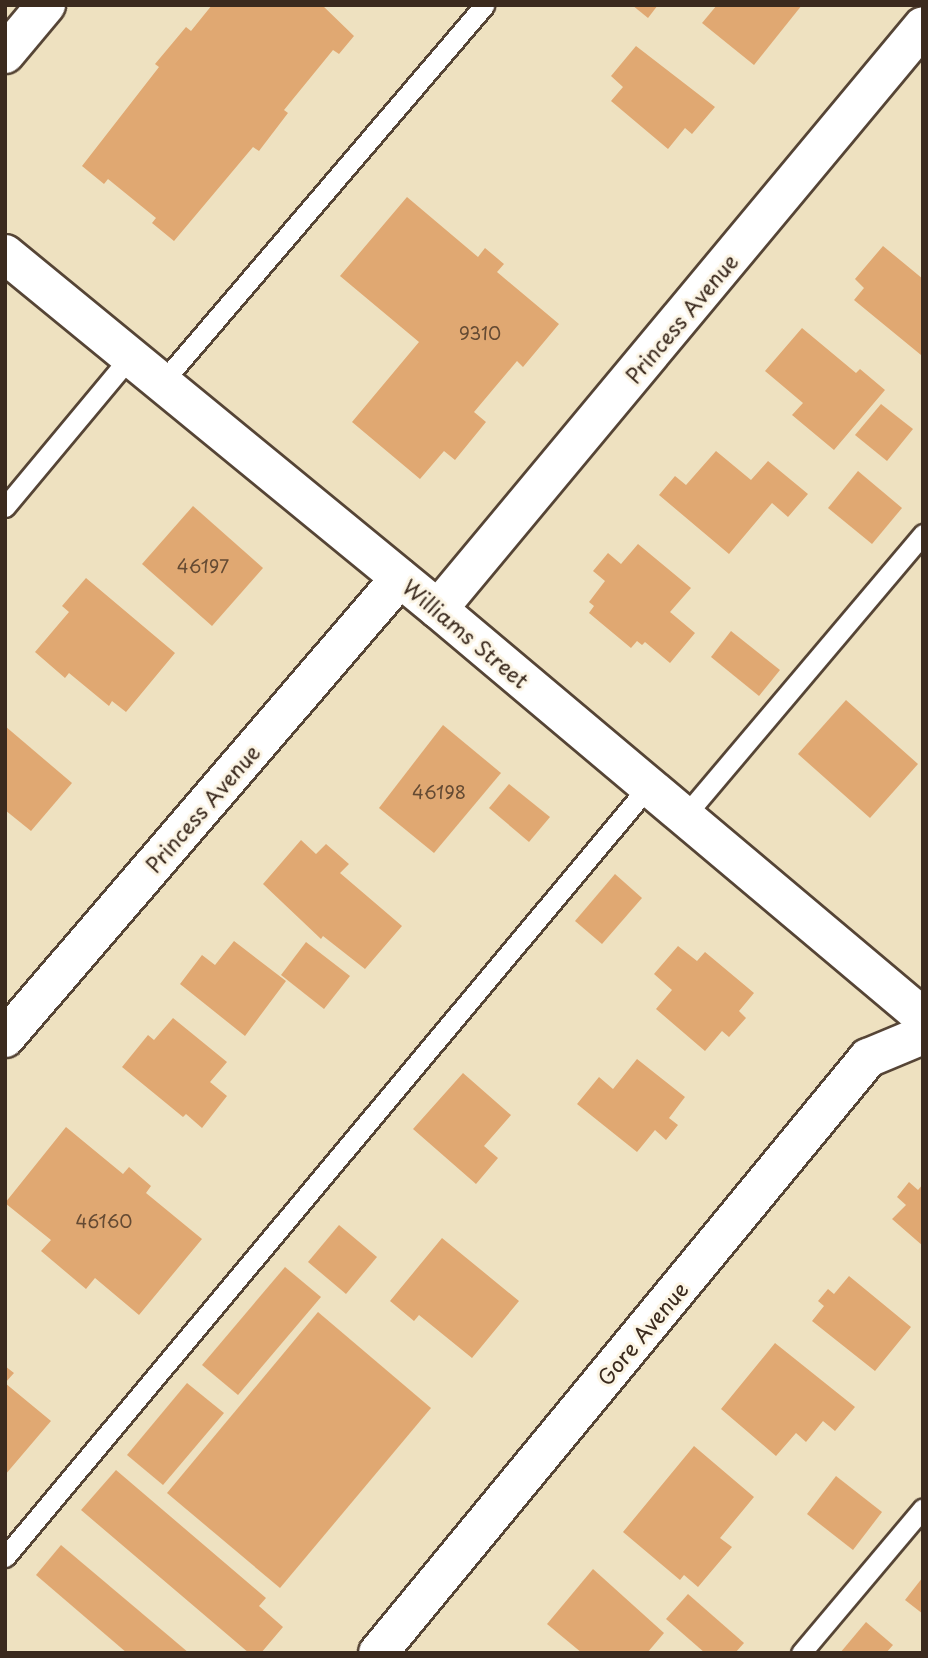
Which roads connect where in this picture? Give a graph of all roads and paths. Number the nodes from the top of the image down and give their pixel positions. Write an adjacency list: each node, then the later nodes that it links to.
1 (46, 5): 4 (street)
2 (484, 5): 7 (lane)
3 (923, 26): 11 (street, Princess Avenue)
4 (5, 54)
5 (5, 254): 6 (street, Williams Street)
6 (129, 358): 7 (street, Williams Street); 8 (lane)
7 (160, 385): 10 (street, Williams Street)
8 (5, 507)
9 (923, 534): 13 (lane)
10 (400, 578): 11 (street, Williams Street); 16 (street, Princess Avenue)
11 (438, 609): 12 (street, Williams Street)
12 (647, 788): 13 (street, Williams Street); 18 (lane)
13 (683, 818): 14 (street, Williams Street)
14 (923, 1017)
15 (923, 1035): 19 (street, Gore Avenue)
16 (5, 1038)
17 (923, 1508): 20 (lane)
18 (5, 1557)
19 (377, 1653)
20 (801, 1653)

